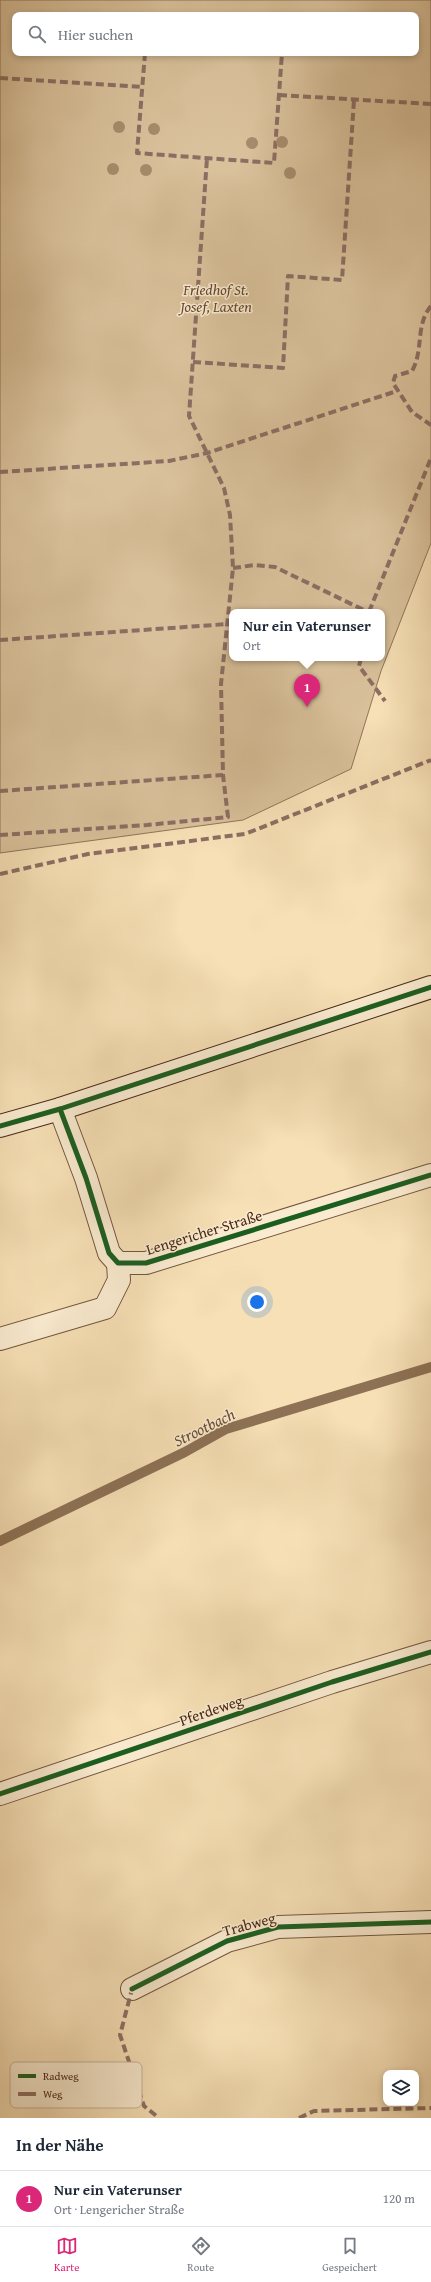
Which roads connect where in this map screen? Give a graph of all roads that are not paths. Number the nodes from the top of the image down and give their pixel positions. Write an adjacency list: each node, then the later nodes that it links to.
1 (431, 987): 2 (street)
2 (60, 1109): 3 (street); 5 (street)
3 (0, 1126)
4 (431, 1175): 5 (street, Lengericher Straße)
5 (118, 1263): 6 (street)
6 (0, 1339)
7 (431, 1652): 8 (street, Pferdeweg)
8 (0, 1794)
9 (431, 1922): 10 (street, Trabweg)
10 (132, 1989)

